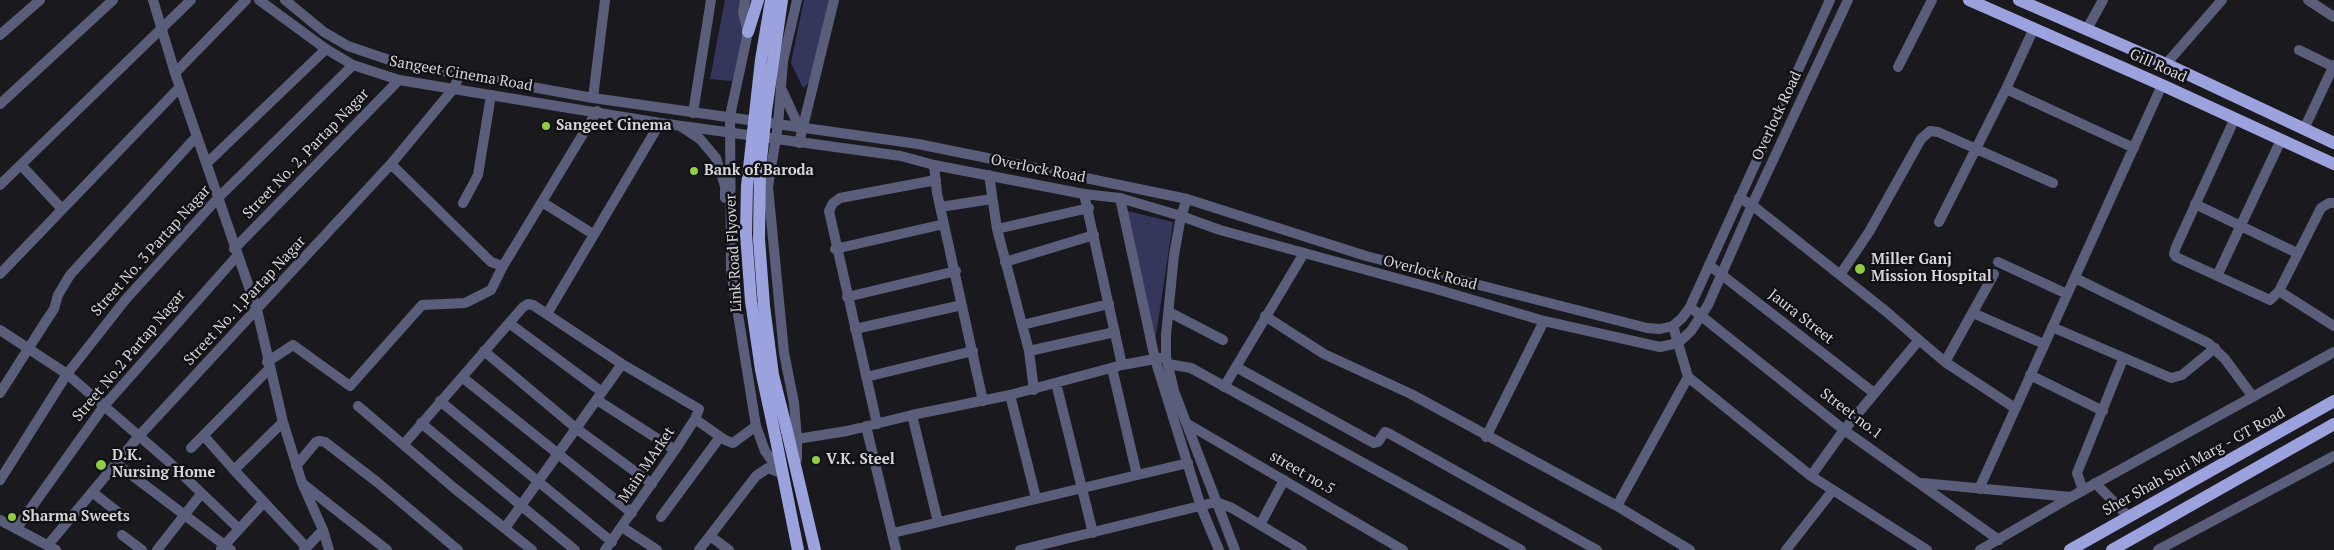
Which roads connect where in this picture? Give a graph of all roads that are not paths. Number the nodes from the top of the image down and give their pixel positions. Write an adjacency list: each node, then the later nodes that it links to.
1 (40, 0): 31 (street)
2 (113, 0): 48 (street)
3 (153, 0): 29 (street)
4 (191, 0): 29 (street)
5 (246, 0): 38 (street)
6 (259, 0): 32 (street, Sangeet Cinema Road)
7 (285, 0): 39 (street, Sangeet Cinema Road)
8 (605, 0): 47 (street)
9 (711, 0): 52 (street)
10 (745, 0): 30 (street)
11 (758, 0): 30 (main road)
12 (771, 0): 200 (main road, Link Road Flyover, bridge)
13 (782, 0): 199 (main road, Link Road Flyover, bridge)
14 (797, 0): 44 (street)
15 (834, 0): 58 (street)
16 (1830, 0): 24 (street, Overlock Road)
17 (1848, 0): 25 (street, Overlock Road)
18 (1932, 0): 37 (street)
19 (1969, 0): 27 (main road, Gill Road)
20 (2019, 0): 28 (main road, Gill Road)
21 (2103, 0): 28 (street)
22 (2222, 0): 34 (street)
23 (2308, 0): 26 (street)
24 (1826, 10): 25 (street); 49 (street, Overlock Road)
25 (1840, 17): 51 (street, Overlock Road)
26 (2334, 17)
27 (2034, 28): 41 (main road, Gill Road); 45 (street)
28 (2087, 29): 34 (main road, Gill Road)
29 (162, 31): 38 (street); 73 (street)
30 (748, 32): 53 (street)
31 (0, 35)
32 (326, 49): 35 (street, Sangeet Cinema Road); 70 (street)
33 (2299, 50): 36 (street)
34 (2166, 64): 59 (main road, Gill Road)
35 (353, 65): 40 (street, Sangeet Cinema Road); 80 (street, Street No. 3 Partap Nagar)
36 (2334, 66): 59 (street)
37 (1898, 67)
38 (175, 73): 42 (street)
39 (460, 74): 43 (street, Street No. 1,Partap Nagar); 47 (street, Sangeet Cinema Road)
40 (399, 80): 43 (street, Sangeet Cinema Road); 102 (street, Street No. 2, Partap Nagar)
41 (2162, 85): 54 (main road, Gill Road); 67 (street)
42 (180, 86): 61 (street); 92 (street)
43 (454, 88): 46 (street, Sangeet Cinema Road); 71 (street, Street No. 1,Partap Nagar)
44 (782, 89): 57 (street); 58 (street)
45 (2006, 89): 67 (street); 68 (street)
46 (491, 95): 50 (street, Sangeet Cinema Road); 86 (street)
47 (593, 98): 52 (street, Sangeet Cinema Road)
48 (0, 104)
49 (1781, 104): 51 (street); 82 (street, Overlock Road)
50 (596, 111): 55 (street, Sangeet Cinema Road); 85 (street)
51 (1796, 112): 89 (street, Overlock Road)
52 (693, 113): 53 (street, Sangeet Cinema Road)
53 (730, 116): 57 (street, Overlock Road); 60 (street)
54 (2235, 118): 63 (main road, Gill Road); 88 (street)
55 (660, 123): 56 (street, Sangeet Cinema Road); 98 (street)
56 (679, 125): 60 (street, Sangeet Cinema Road); 115 (street)
57 (778, 125): 58 (street, Overlock Road); 62 (street)
58 (800, 127): 64 (street); 66 (street, Overlock Road)
59 (2304, 129): 65 (main road, Gill Road)
60 (732, 133): 62 (street, Overlock Road); 115 (street)
61 (197, 136): 70 (street); 141 (street)
62 (776, 140): 64 (street, Overlock Road); 189 (street)
63 (2282, 140): 72 (main road, Gill Road); 96 (street)
64 (799, 143): 69 (street, Overlock Road)
65 (2334, 143)
66 (918, 144): 69 (street); 84 (street, Overlock Road)
67 (2134, 148): 114 (street)
68 (1976, 149): 77 (street); 94 (street); 112 (street)
69 (915, 161): 74 (street, Overlock Road)
70 (207, 163): 80 (street)
71 (391, 164): 107 (street); 122 (street, Street No. 1,Partap Nagar)
72 (2334, 164)
73 (20, 165): 78 (street); 92 (street)
74 (934, 165): 75 (street, Overlock Road); 76 (street)
75 (989, 175): 79 (street, Overlock Road); 83 (street)
76 (936, 180): 90 (street); 100 (street)
77 (2053, 183)
78 (0, 185)
79 (1084, 194): 81 (street, Overlock Road); 91 (street)
80 (218, 198): 102 (street); 155 (street, Street No. 3 Partap Nagar)
81 (1120, 198): 93 (street, Overlock Road); 147 (street)
82 (1739, 198): 89 (street); 106 (street, Overlock Road)
83 (992, 199): 90 (street); 97 (street)
84 (1187, 200): 93 (street); 131 (street, Overlock Road)
85 (542, 202): 98 (street); 107 (street)
86 (463, 203)
87 (2334, 203): 101 (street)
88 (2195, 204): 96 (street); 113 (street)
89 (1752, 205): 111 (street, Overlock Road); 112 (street)
90 (940, 207): 95 (street)
91 (1089, 208): 97 (street); 99 (street)
92 (62, 209): 109 (street)
93 (1181, 216): 103 (street, Overlock Road); 123 (street)
94 (1938, 222)
95 (944, 224): 100 (street); 108 (street)
96 (2240, 226): 101 (street); 113 (street)
97 (997, 228): 104 (street)
98 (593, 234): 125 (street)
99 (1094, 235): 104 (street); 119 (street)
100 (836, 248): 118 (street)
101 (2297, 252): 116 (street)
102 (235, 253): 122 (street); 171 (street, Street No.2 Partap Nagar)
103 (1304, 253): 126 (street); 128 (street, Overlock Road)
104 (1004, 262): 130 (street)
105 (1998, 262): 117 (street)
106 (1709, 264): 111 (street, Jaura Street); 121 (street, Overlock Road)
107 (503, 266): 152 (street)
108 (956, 271): 118 (street); 120 (street)
109 (0, 274)
110 (1994, 274): 124 (street)
111 (1722, 275): 127 (street, Overlock Road); 164 (street, Jaura Street)
112 (1840, 275): 138 (street)
113 (2217, 276): 116 (street)
114 (2075, 278): 117 (street); 142 (street)
115 (732, 279): 182 (street)
116 (2279, 290): 132 (street)
117 (2067, 294): 133 (street)
118 (847, 297): 134 (street)
119 (1109, 304): 130 (street); 136 (street)
120 (962, 305): 134 (street); 144 (street)
121 (1690, 307): 127 (street, Street no.1); 131 (street, Overlock Road)
122 (257, 310): 152 (street); 185 (street, Street No. 1,Partap Nagar)
123 (1169, 312): 137 (street); 149 (street)
124 (1973, 313): 140 (street); 150 (street)
125 (547, 314): 129 (street); 151 (street)
126 (1265, 316): 154 (street); 187 (street)
127 (1701, 317): 139 (street, Overlock Road); 184 (street, Street no.1)
128 (1544, 321): 139 (street, Overlock Road); 187 (street)
129 (509, 323): 143 (street); 166 (street)
130 (1022, 325): 145 (street)
131 (1673, 326): 139 (street)
132 (2334, 326)
133 (2052, 327): 140 (street); 148 (street)
134 (855, 329): 158 (street)
135 (0, 330): 141 (street)
136 (1116, 332): 145 (street); 153 (street)
137 (1223, 340)
138 (1918, 340): 150 (street); 164 (street)
139 (1678, 343): 159 (street)
140 (2044, 344): 156 (street)
141 (29, 347): 155 (street); 163 (street)
142 (2215, 348): 148 (street); 167 (street)
143 (484, 351): 157 (street); 183 (street)
144 (973, 351): 158 (street); 169 (street)
145 (1029, 351): 162 (street)
146 (2334, 352): 167 (street)
147 (1155, 359): 149 (street); 153 (street); 195 (street)
148 (2123, 359): 174 (street)
149 (1167, 361): 161 (street); 178 (street)
150 (1945, 362): 173 (street)
151 (622, 364): 166 (street); 176 (street, Main MArket)
152 (268, 366): 177 (street); 186 (street)
153 (1117, 367): 160 (street); 201 (street)
154 (1236, 367): 161 (street); 264 (street)
155 (67, 374): 171 (street); 203 (street, Street No. 3 Partap Nagar)
156 (2030, 375): 173 (street); 174 (street)
157 (462, 377): 168 (street); 193 (street)
158 (866, 377): 181 (street)
159 (1688, 377): 202 (street); 221 (street)
160 (1056, 383): 162 (street); 210 (street)
161 (1224, 387): 263 (street)
162 (1034, 390): 165 (street)
163 (0, 393)
164 (1874, 393): 184 (street)
165 (1010, 395): 169 (street); 217 (street)
166 (599, 396): 183 (street); 192 (street)
167 (2253, 396): 208 (street)
168 (440, 401): 179 (street); 205 (street)
169 (983, 401): 175 (street)
170 (2334, 401): 227 (main road, Sher Shah Suri Marg - GT Road)
171 (104, 406): 185 (street); 234 (street, Street No.2 Partap Nagar)
172 (358, 406): 190 (street)
173 (2015, 408): 211 (street)
174 (2103, 411): 213 (street)
175 (912, 415): 181 (street); 229 (street)
176 (695, 420): 188 (street); 192 (street, Main MArket)
177 (282, 422): 197 (street); 198 (street)
178 (1186, 422): 204 (street, street no.5); 219 (street)
179 (421, 423): 190 (street); 220 (street)
180 (2334, 424): 270 (main road)
181 (871, 425): 189 (street); 236 (street)
182 (756, 426): 188 (street); 200 (street)
183 (577, 429): 193 (street); 209 (street)
184 (1844, 430): 202 (street); 206 (street, Street no.1)
185 (139, 436): 196 (street, Street No. 1,Partap Nagar); 215 (street)
186 (204, 436): 191 (street); 198 (street)
187 (1486, 436): 221 (street)
188 (720, 437): 226 (street)
189 (797, 439): 199 (street)
190 (404, 444): 233 (street)
191 (191, 448)
192 (675, 450): 209 (street, Main MArket)
193 (558, 456): 205 (street); 223 (street)
194 (2334, 456): 271 (street)
195 (1188, 463): 201 (street); 222 (street)
196 (116, 464): 214 (street, Street No. 1,Partap Nagar); 225 (street)
197 (296, 466): 207 (street); 249 (street)
198 (234, 470): 218 (street)
199 (797, 470): 256 (main road, Link Road Flyover)
200 (781, 473): 239 (street); 255 (main road, Link Road Flyover)
201 (1137, 475): 210 (street)
202 (1811, 476): 212 (street)
203 (0, 480)
204 (1284, 480): 230 (street); 262 (street, street no.5)
205 (539, 482): 220 (street); 241 (street)
206 (1920, 482): 211 (street); 240 (street, Street no.1)
207 (302, 483): 235 (street); 248 (street)
208 (2095, 483): 213 (street); 227 (street)
209 (652, 484): 223 (street, Main MArket)
210 (1082, 487): 217 (street); 237 (street)
211 (1979, 489): 216 (street)
212 (1833, 490): 266 (street); 267 (street)
213 (2083, 490): 216 (street)
214 (92, 492): 224 (street); 242 (street, Street No. 1,Partap Nagar)
215 (201, 494): 225 (street); 232 (street)
216 (2071, 496): 240 (street)
217 (1036, 498): 229 (street)
218 (264, 502): 232 (street); 244 (street)
219 (1216, 502): 222 (street); 230 (street); 260 (street)
220 (522, 505): 233 (street); 251 (street)
221 (1617, 506): 265 (street)
222 (1201, 507): 237 (street); 259 (street)
223 (632, 513): 231 (street, Main MArket)
224 (119, 514)
225 (183, 515): 243 (street); 246 (street)
226 (661, 517)
227 (2129, 517): 269 (main road, Sher Shah Suri Marg - GT Road)
228 (0, 520): 234 (street)
229 (938, 522): 236 (street)
230 (1260, 525): 261 (street)
231 (622, 527): 241 (street, Main MArket); 252 (street)
232 (238, 528): 243 (street)
233 (505, 528): 250 (street)
234 (16, 529): 242 (street)
235 (323, 530): 244 (street); 247 (street)
236 (893, 533): 257 (street)
237 (1093, 533): 258 (street)
238 (122, 535): 245 (street)
239 (710, 536): 253 (street); 254 (street)
240 (1999, 540): 268 (street)
241 (608, 546)
242 (52, 547)
243 (225, 548)
244 (305, 549)
245 (142, 550)
246 (157, 550)
247 (329, 550)
248 (387, 550)
249 (458, 550)
250 (532, 550)
251 (575, 550)
252 (657, 550)
253 (699, 550)
254 (729, 550)
255 (798, 550)
256 (816, 550)
257 (896, 550)
258 (1020, 550)
259 (1219, 550)
260 (1235, 550)
261 (1302, 550)
262 (1403, 550)
263 (1521, 550)
264 (1597, 550)
265 (1690, 550)
266 (1786, 550)
267 (1927, 550)
268 (1980, 550)
269 (2070, 550)
270 (2112, 550)
271 (2158, 550)

